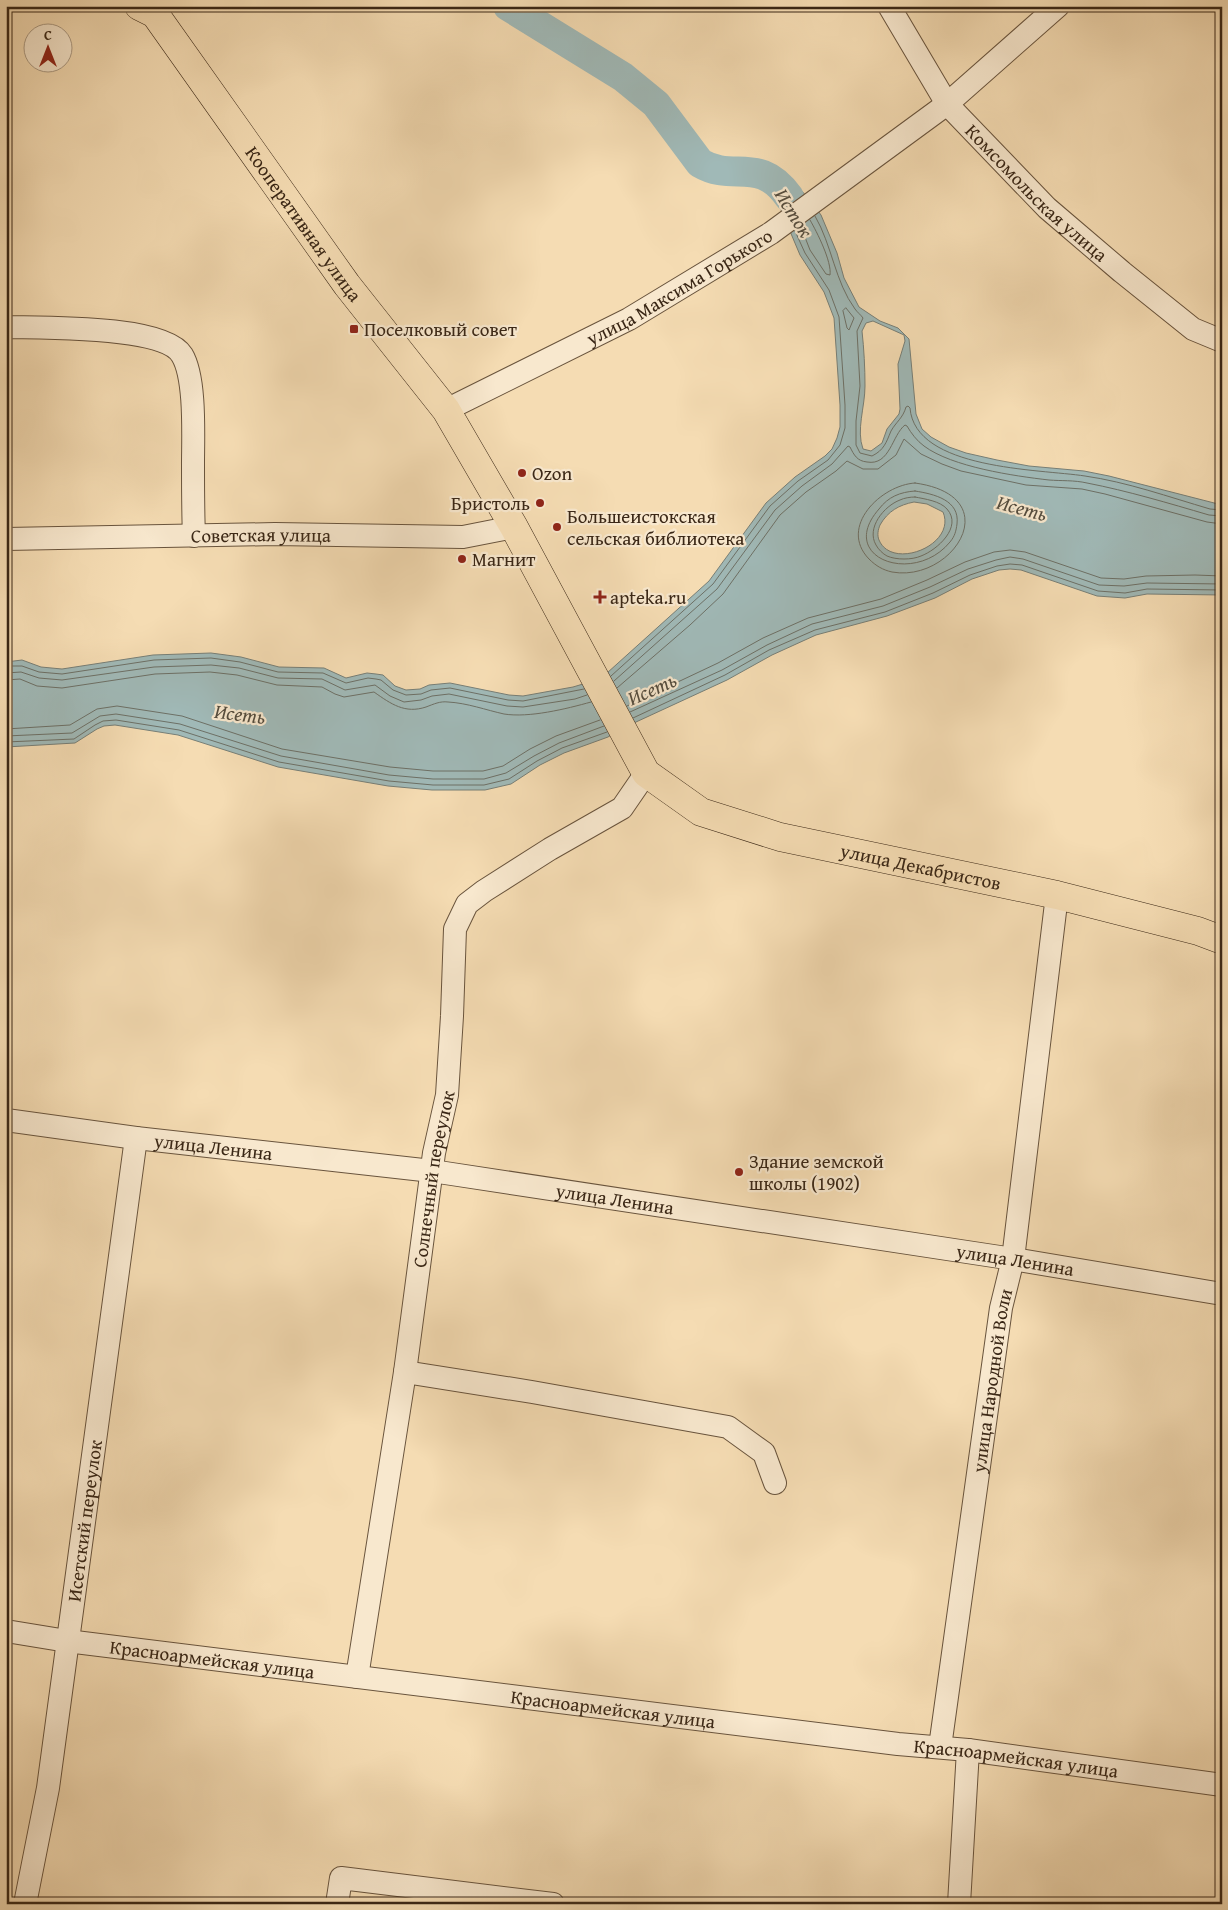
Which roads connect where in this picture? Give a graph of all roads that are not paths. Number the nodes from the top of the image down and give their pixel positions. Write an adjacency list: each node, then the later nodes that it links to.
1 (889, 6): 4 (street, Комсомольская улица)
2 (1058, 6): 4 (street, улица Максима Горького)
3 (148, 9): 7 (main road, Кооперативная улица)
4 (947, 104): 6 (street, Комсомольская улица); 7 (street, улица Максима Горького)
5 (6, 327): 9 (street)
6 (1222, 341)
7 (446, 410): 8 (main road, Кооперативная улица)
8 (514, 527): 9 (street, Советская улица); 11 (main road, Кооперативная улица)
9 (194, 536): 10 (street, Советская улица)
10 (6, 539)
11 (641, 766): 12 (main road, улица Декабристов); 16 (street, Солнечный переулок)
12 (1057, 895): 13 (main road, улица Декабристов); 17 (street, улица Народной Воли)
13 (1222, 940)
14 (6, 1120): 15 (street, улица Ленина)
15 (136, 1138): 16 (street, улица Ленина); 22 (street, Исетский переулок)
16 (432, 1171): 17 (street, улица Ленина); 19 (street, Солнечный переулок)
17 (1013, 1259): 18 (street, улица Ленина); 24 (street, улица Народной Воли)
18 (1222, 1294)
19 (405, 1372): 20 (street); 23 (street, Солнечный переулок)
20 (775, 1483)
21 (6, 1631): 22 (street, Красноармейская улица)
22 (67, 1640): 23 (street, Красноармейская улица); 27 (street, Исетский переулок)
23 (357, 1676): 24 (street, Красноармейская улица)
24 (940, 1747): 25 (street, Красноармейская улица)
25 (968, 1750): 26 (street, Красноармейская улица); 30 (street)
26 (1222, 1785)
27 (24, 1904)
28 (337, 1904): 29 (street)
29 (553, 1904)
30 (959, 1904)

